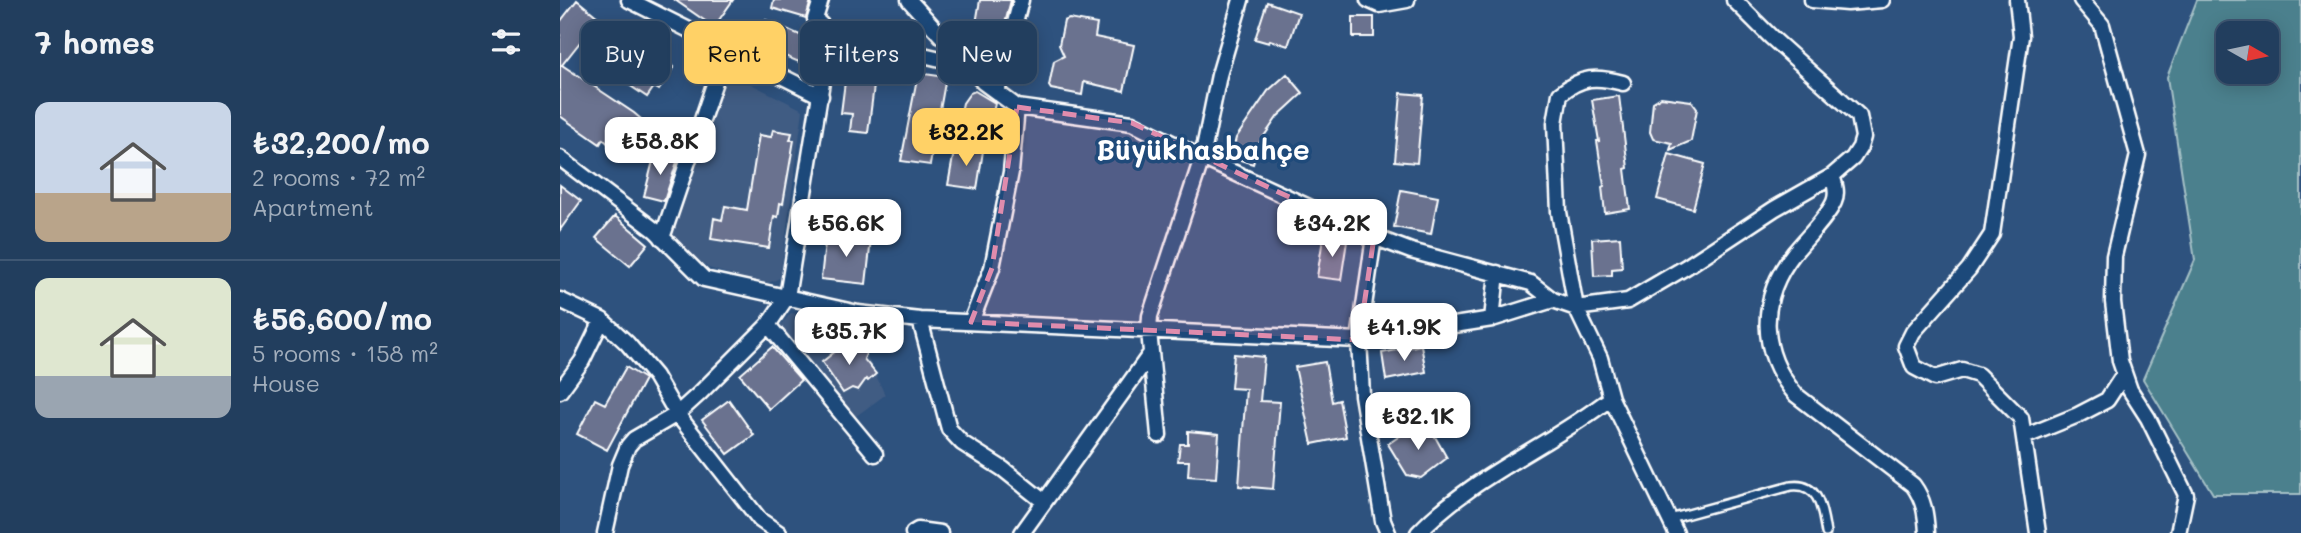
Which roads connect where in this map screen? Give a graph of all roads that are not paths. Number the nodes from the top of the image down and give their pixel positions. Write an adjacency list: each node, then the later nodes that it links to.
1 (629, 0): 14 (street)
2 (821, 0): 13 (street)
3 (909, 0): 15 (street)
4 (1021, 0): 21 (street)
5 (1241, 0): 25 (street)
6 (1368, 0): 7 (street)
7 (1407, 0)
8 (1734, 0): 26 (street)
9 (1812, 0): 10 (street)
10 (1882, 0)
11 (2017, 0): 47 (street)
12 (2081, 0): 42 (street)
13 (817, 21)
14 (684, 28)
15 (938, 31)
16 (786, 79): 22 (street)
17 (1623, 83): 33 (street)
18 (714, 84): 28 (street)
19 (823, 84): 22 (street)
20 (986, 84): 21 (street)
21 (997, 92): 23 (street)
22 (821, 96): 30 (street)
23 (1017, 107): 25 (street); 37 (street)
24 (560, 158): 28 (street)
25 (1202, 158): 27 (street); 39 (street)
26 (1832, 176): 33 (street); 59 (street)
27 (1374, 237): 29 (street); 40 (street)
28 (662, 238): 30 (street)
29 (1497, 273): 32 (street); 34 (street)
30 (787, 297): 36 (street); 38 (street)
31 (560, 300): 35 (street)
32 (1553, 300): 33 (street); 34 (street)
33 (1576, 308): 44 (street)
34 (1492, 319): 40 (street)
35 (602, 320): 43 (street); 45 (street)
36 (920, 320): 37 (street); 49 (street)
37 (971, 322): 39 (street)
38 (768, 325): 45 (street); 48 (street)
39 (1149, 331): 40 (street); 41 (street)
40 (1359, 340): 56 (street)
41 (1151, 354): 46 (street); 49 (street)
42 (2124, 374): 47 (street); 61 (street)
43 (560, 391)
44 (1611, 398): 50 (street); 57 (street)
45 (677, 414): 51 (street); 52 (street)
46 (1159, 435)
47 (2024, 437): 60 (street)
48 (875, 454)
49 (1043, 501): 55 (street)
50 (1673, 526): 58 (lane)
51 (605, 533)
52 (779, 533)
53 (913, 533): 54 (street)
54 (940, 533)
55 (1022, 533)
56 (1388, 533)
57 (1418, 533)
58 (1826, 533)
59 (1927, 533)
60 (2038, 533)
61 (2178, 533)

